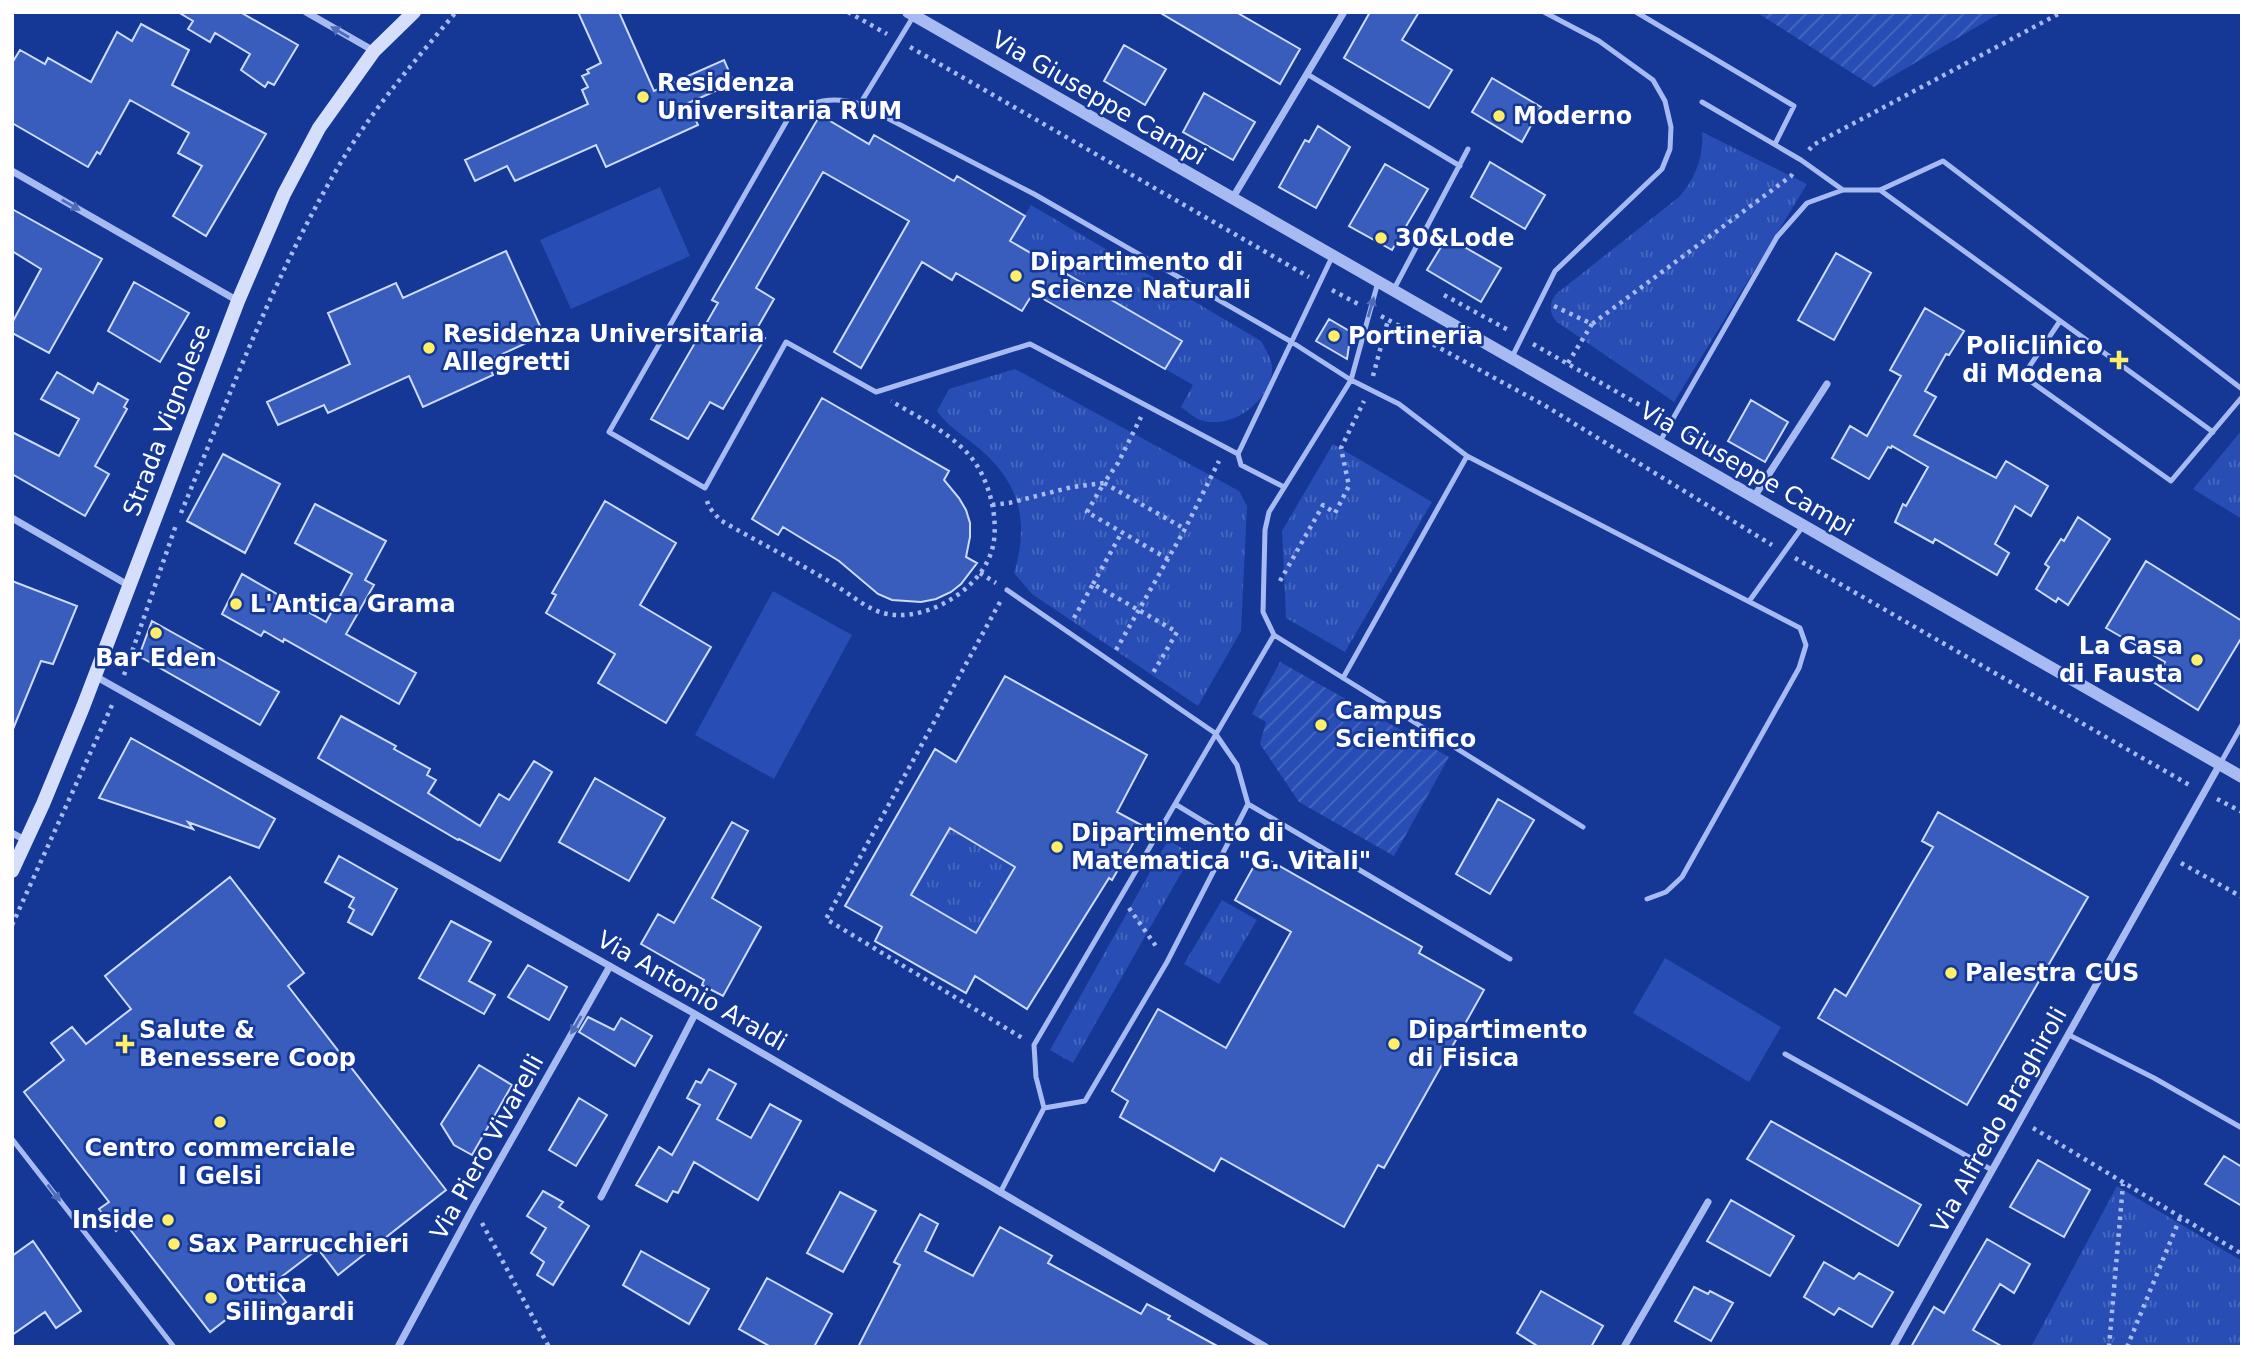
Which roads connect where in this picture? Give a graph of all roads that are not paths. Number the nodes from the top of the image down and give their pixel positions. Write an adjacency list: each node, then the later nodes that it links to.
1 (306, 12): 7 (street, one-way to 1)
2 (414, 12): 7 (main road, Strada Vignolese)
3 (1344, 12): 8 (street)
4 (1544, 12): 24 (lane)
5 (1636, 12): 11 (lane)
6 (911, 14): 10 (lane); 17 (street, Via Giuseppe Campi)
7 (373, 51): 21 (main road, Strada Vignolese)
8 (1307, 74): 13 (lane); 17 (street)
9 (1702, 102): 11 (lane)
10 (860, 104): 23 (lane); 31 (lane)
11 (1775, 144): 15 (lane)
12 (1468, 149): 13 (lane)
13 (1460, 166): 20 (lane)
14 (12, 171): 21 (street, one-way to 21)
15 (1843, 190): 16 (lane); 30 (lane)
16 (1880, 190): 22 (lane); 27 (lane)
17 (1232, 199): 18 (street, Via Giuseppe Campi)
18 (1332, 256): 19 (street, Via Giuseppe Campi); 23 (lane)
19 (1378, 282): 20 (street, Via Giuseppe Campi); 25 (lane, one-way to 19)
20 (1393, 290): 24 (street, Via Giuseppe Campi)
21 (238, 301): 37 (main road, Strada Vignolese)
22 (2060, 321): 29 (lane); 29 (lane)
23 (1290, 341): 25 (lane); 31 (lane)
24 (1510, 359): 30 (street, Via Giuseppe Campi)
25 (1351, 380): 32 (lane); 33 (lane)
26 (1827, 384): 34 (street)
27 (2242, 390)
28 (2242, 397): 29 (lane)
29 (2213, 432)
30 (1659, 443): 34 (street, Via Giuseppe Campi)
31 (1238, 454): 33 (lane)
32 (1467, 456): 39 (lane); 42 (lane)
33 (1284, 487): 40 (lane)
34 (1754, 497): 36 (street, Via Giuseppe Campi)
35 (12, 518): 37 (street)
36 (1804, 526): 39 (lane); 45 (street, Via Giuseppe Campi)
37 (128, 585): 41 (main road, Strada Vignolese)
38 (1007, 590): 44 (lane)
39 (1750, 600): 54 (lane)
40 (1274, 635): 42 (lane); 44 (lane)
41 (95, 676): 52 (main road, Strada Vignolese); 56 (street, Via Antonio Araldi)
42 (1343, 678): 49 (lane)
43 (2242, 725): 45 (lane)
44 (1215, 733): 47 (lane); 48 (lane)
45 (2220, 764): 46 (street, Via Giuseppe Campi); 58 (street, Via Alfredo Braghiroli)
46 (2242, 777)
47 (1175, 804): 51 (lane); 60 (lane)
48 (1248, 804): 51 (lane); 55 (lane)
49 (1583, 827)
50 (12, 833): 52 (street)
51 (1231, 838): 60 (lane)
52 (27, 841): 53 (main road, Strada Vignolese)
53 (12, 871)
54 (1647, 899)
55 (1510, 959)
56 (610, 966): 57 (street, Via Antonio Araldi); 68 (street, Via Piero Vivarelli, one-way to 68)
57 (695, 1014): 64 (street, Via Antonio Araldi); 65 (street)
58 (2068, 1035): 61 (lane); 63 (street, Via Alfredo Braghiroli)
59 (1785, 1054): 63 (lane)
60 (1044, 1108): 64 (lane)
61 (2242, 1128)
62 (12, 1139): 67 (lane, one-way to 67)
63 (1992, 1170): 71 (street, Via Alfredo Braghiroli)
64 (1000, 1194): 69 (street, Via Antonio Araldi)
65 (601, 1197)
66 (1708, 1202): 70 (street)
67 (174, 1347)
68 (398, 1347)
69 (1266, 1347)
70 (1624, 1347)
71 (1893, 1347)

